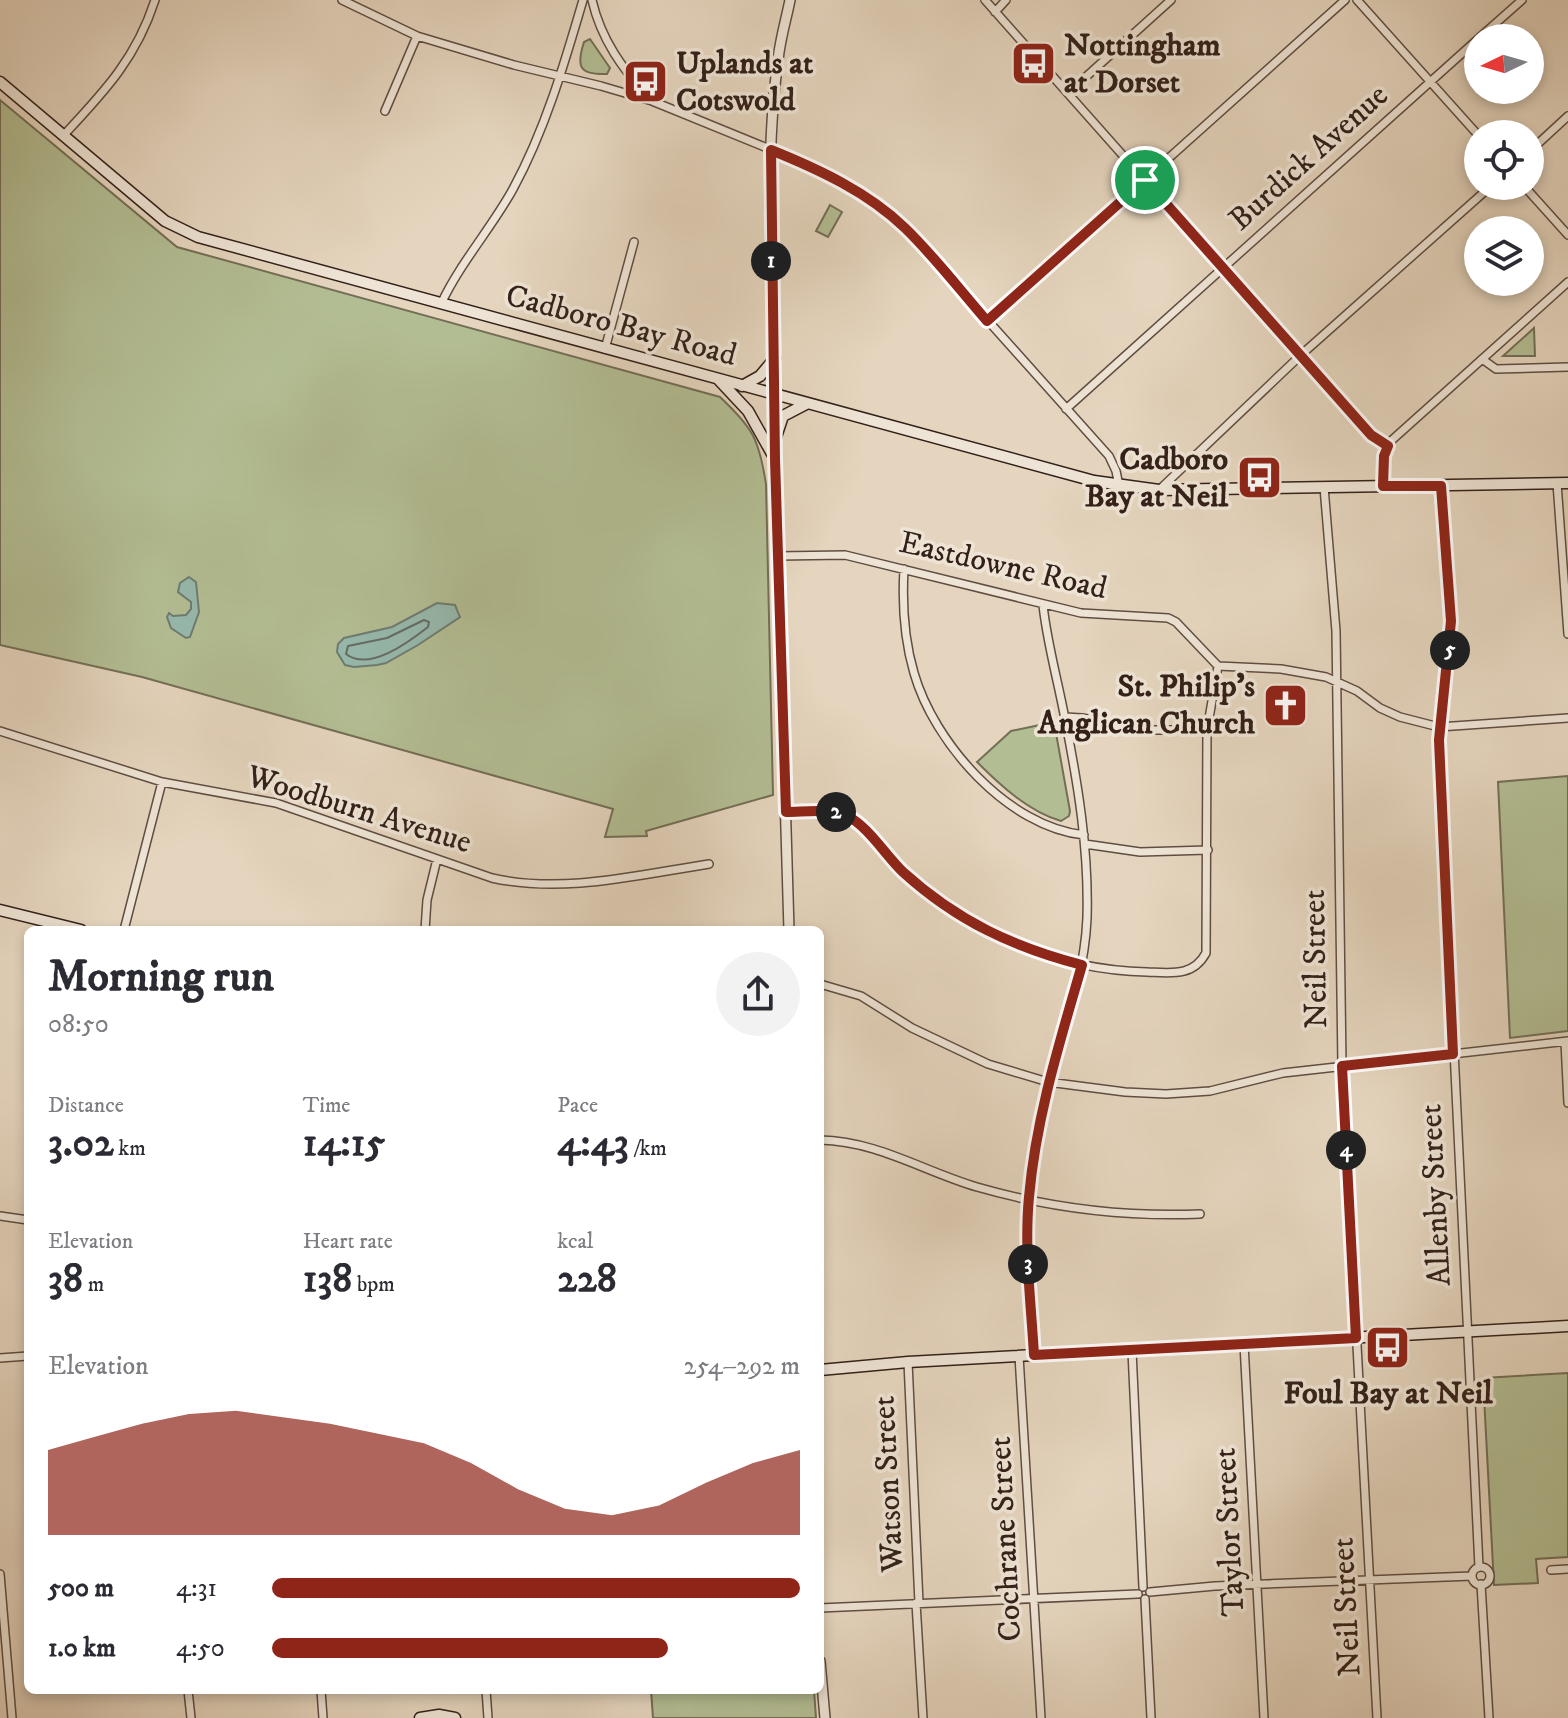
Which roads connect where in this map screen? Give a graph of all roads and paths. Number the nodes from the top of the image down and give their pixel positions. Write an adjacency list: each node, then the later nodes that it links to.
1 (155, 0): 24 (street)
2 (342, 0): 14 (street)
3 (583, 0): 16 (street)
4 (592, 0): 20 (street)
5 (790, 0): 26 (street)
6 (985, 0): 12 (street)
7 (1006, 0): 12 (street)
8 (1171, 0): 19 (street)
9 (1345, 0): 27 (street)
10 (1357, 0): 17 (street)
11 (1522, 0): 13 (street, Burdick Avenue)
12 (995, 12): 19 (street)
13 (1495, 24)
14 (417, 36): 16 (street); 21 (street)
15 (1464, 51): 17 (street, Burdick Avenue)
16 (560, 77): 20 (street); 34 (street)
17 (1430, 81): 23 (street); 32 (street, Burdick Avenue)
18 (0, 82): 24 (main road, Cadboro Bay Road)
19 (1068, 93): 27 (street)
20 (652, 101): 26 (street)
21 (385, 111)
22 (1568, 116): 25 (street)
23 (1465, 120)
24 (63, 136): 34 (main road, Cadboro Bay Road)
25 (1544, 138)
26 (771, 150): 35 (street); 38 (street)
27 (1145, 180): 32 (street); 35 (street)
28 (1475, 200): 37 (street)
29 (1537, 200): 30 (street)
30 (1568, 235)
31 (634, 242): 36 (street)
32 (1223, 267): 37 (street); 45 (street, Burdick Avenue)
33 (1568, 282): 39 (street)
34 (441, 304): 36 (main road, Cadboro Bay Road)
35 (987, 321): 45 (street)
36 (605, 349): 41 (main road, Cadboro Bay Road)
37 (1302, 354): 47 (street); 54 (street)
38 (775, 358): 42 (main road); 43 (street)
39 (1482, 359): 40 (street); 47 (street)
40 (1568, 367)
41 (717, 379): 42 (main road, Cadboro Bay Road); 48 (main road)
42 (742, 386): 43 (main road, Cadboro Bay Road)
43 (776, 395): 44 (main road, Cadboro Bay Road); 46 (street)
44 (806, 404): 46 (main road); 50 (main road, Cadboro Bay Road)
45 (1066, 409): 50 (street)
46 (775, 440): 48 (street)
47 (1388, 446): 51 (street)
48 (775, 459): 55 (street)
49 (1563, 483): 52 (main road, Cadboro Bay Road); 58 (street)
50 (1119, 486): 54 (main road, Cadboro Bay Road)
51 (1383, 486): 52 (main road, Cadboro Bay Road); 53 (main road, Cadboro Bay Road)
52 (1441, 486): 63 (street, Allenby Street)
53 (1324, 487): 54 (main road, Cadboro Bay Road); 60 (street, Neil Street)
54 (1159, 490)
55 (778, 556): 56 (street, Eastdowne Road); 67 (street)
56 (904, 569): 57 (street, Eastdowne Road); 68 (street)
57 (1043, 605): 59 (street, Eastdowne Road); 61 (street)
58 (1568, 634)
59 (1218, 666): 60 (street); 64 (street)
60 (1337, 680): 63 (street); 81 (street, Neil Street)
61 (1065, 717): 64 (street); 68 (street)
62 (1568, 718): 63 (street)
63 (1439, 727): 80 (street, Allenby Street)
64 (1207, 730): 69 (street)
65 (0, 731): 66 (street, Woodburn Avenue)
66 (162, 782): 70 (street, Woodburn Avenue); 74 (street)
67 (786, 812): 76 (street); 77 (street)
68 (1084, 840): 69 (street); 77 (street)
69 (1208, 850): 77 (street)
70 (437, 859): 71 (street, Woodburn Avenue); 75 (street)
71 (709, 864)
72 (0, 910): 73 (main road)
73 (65, 926)
74 (125, 926)
75 (425, 926)
76 (789, 926)
77 (1082, 965): 82 (street)
78 (824, 985): 82 (street)
79 (1566, 1042): 80 (street); 83 (street)
80 (1453, 1054): 81 (street); 90 (street, Allenby Street)
81 (1342, 1066): 82 (street); 91 (street, Neil Street)
82 (1048, 1082): 85 (street)
83 (1568, 1103)
84 (824, 1140): 85 (street)
85 (1028, 1200): 86 (street); 94 (street)
86 (1200, 1214)
87 (0, 1216): 88 (street)
88 (24, 1219)
89 (1568, 1326): 90 (main road)
90 (1468, 1332): 91 (main road); 100 (street, Allenby Street)
91 (1356, 1338): 92 (main road); 105 (street, Neil Street)
92 (1244, 1344): 93 (main road); 106 (street, Taylor Street)
93 (1132, 1351): 94 (main road); 108 (street)
94 (1034, 1355): 96 (main road)
95 (24, 1356): 97 (street)
96 (1019, 1356): 98 (main road); 109 (street, Cochrane Street)
97 (0, 1358)
98 (908, 1362): 99 (main road); 110 (street, Watson Street)
99 (824, 1370)
100 (1479, 1567): 104 (street); 107 (street)
101 (1568, 1569): 102 (street)
102 (1551, 1570)
103 (0, 1574): 116 (street)
104 (1472, 1576): 105 (street); 107 (street)
105 (1369, 1580): 106 (street); 127 (street, Neil Street)
106 (1257, 1584): 108 (street); 126 (street, Taylor Street)
107 (1481, 1584): 128 (street)
108 (1144, 1593): 109 (street); 125 (street)
109 (1033, 1598): 110 (street); 124 (street, Cochrane Street)
110 (917, 1603): 111 (street); 123 (street, Watson Street)
111 (824, 1608)
112 (188, 1694): 117 (street)
113 (321, 1694): 118 (street)
114 (486, 1694): 121 (street)
115 (823, 1694): 122 (street)
116 (12, 1718)
117 (191, 1718)
118 (323, 1718)
119 (420, 1718): 120 (main road)
120 (455, 1718)
121 (488, 1718)
122 (825, 1718)
123 (923, 1718)
124 (1041, 1718)
125 (1151, 1718)
126 (1264, 1718)
127 (1377, 1718)
128 (1489, 1718)

